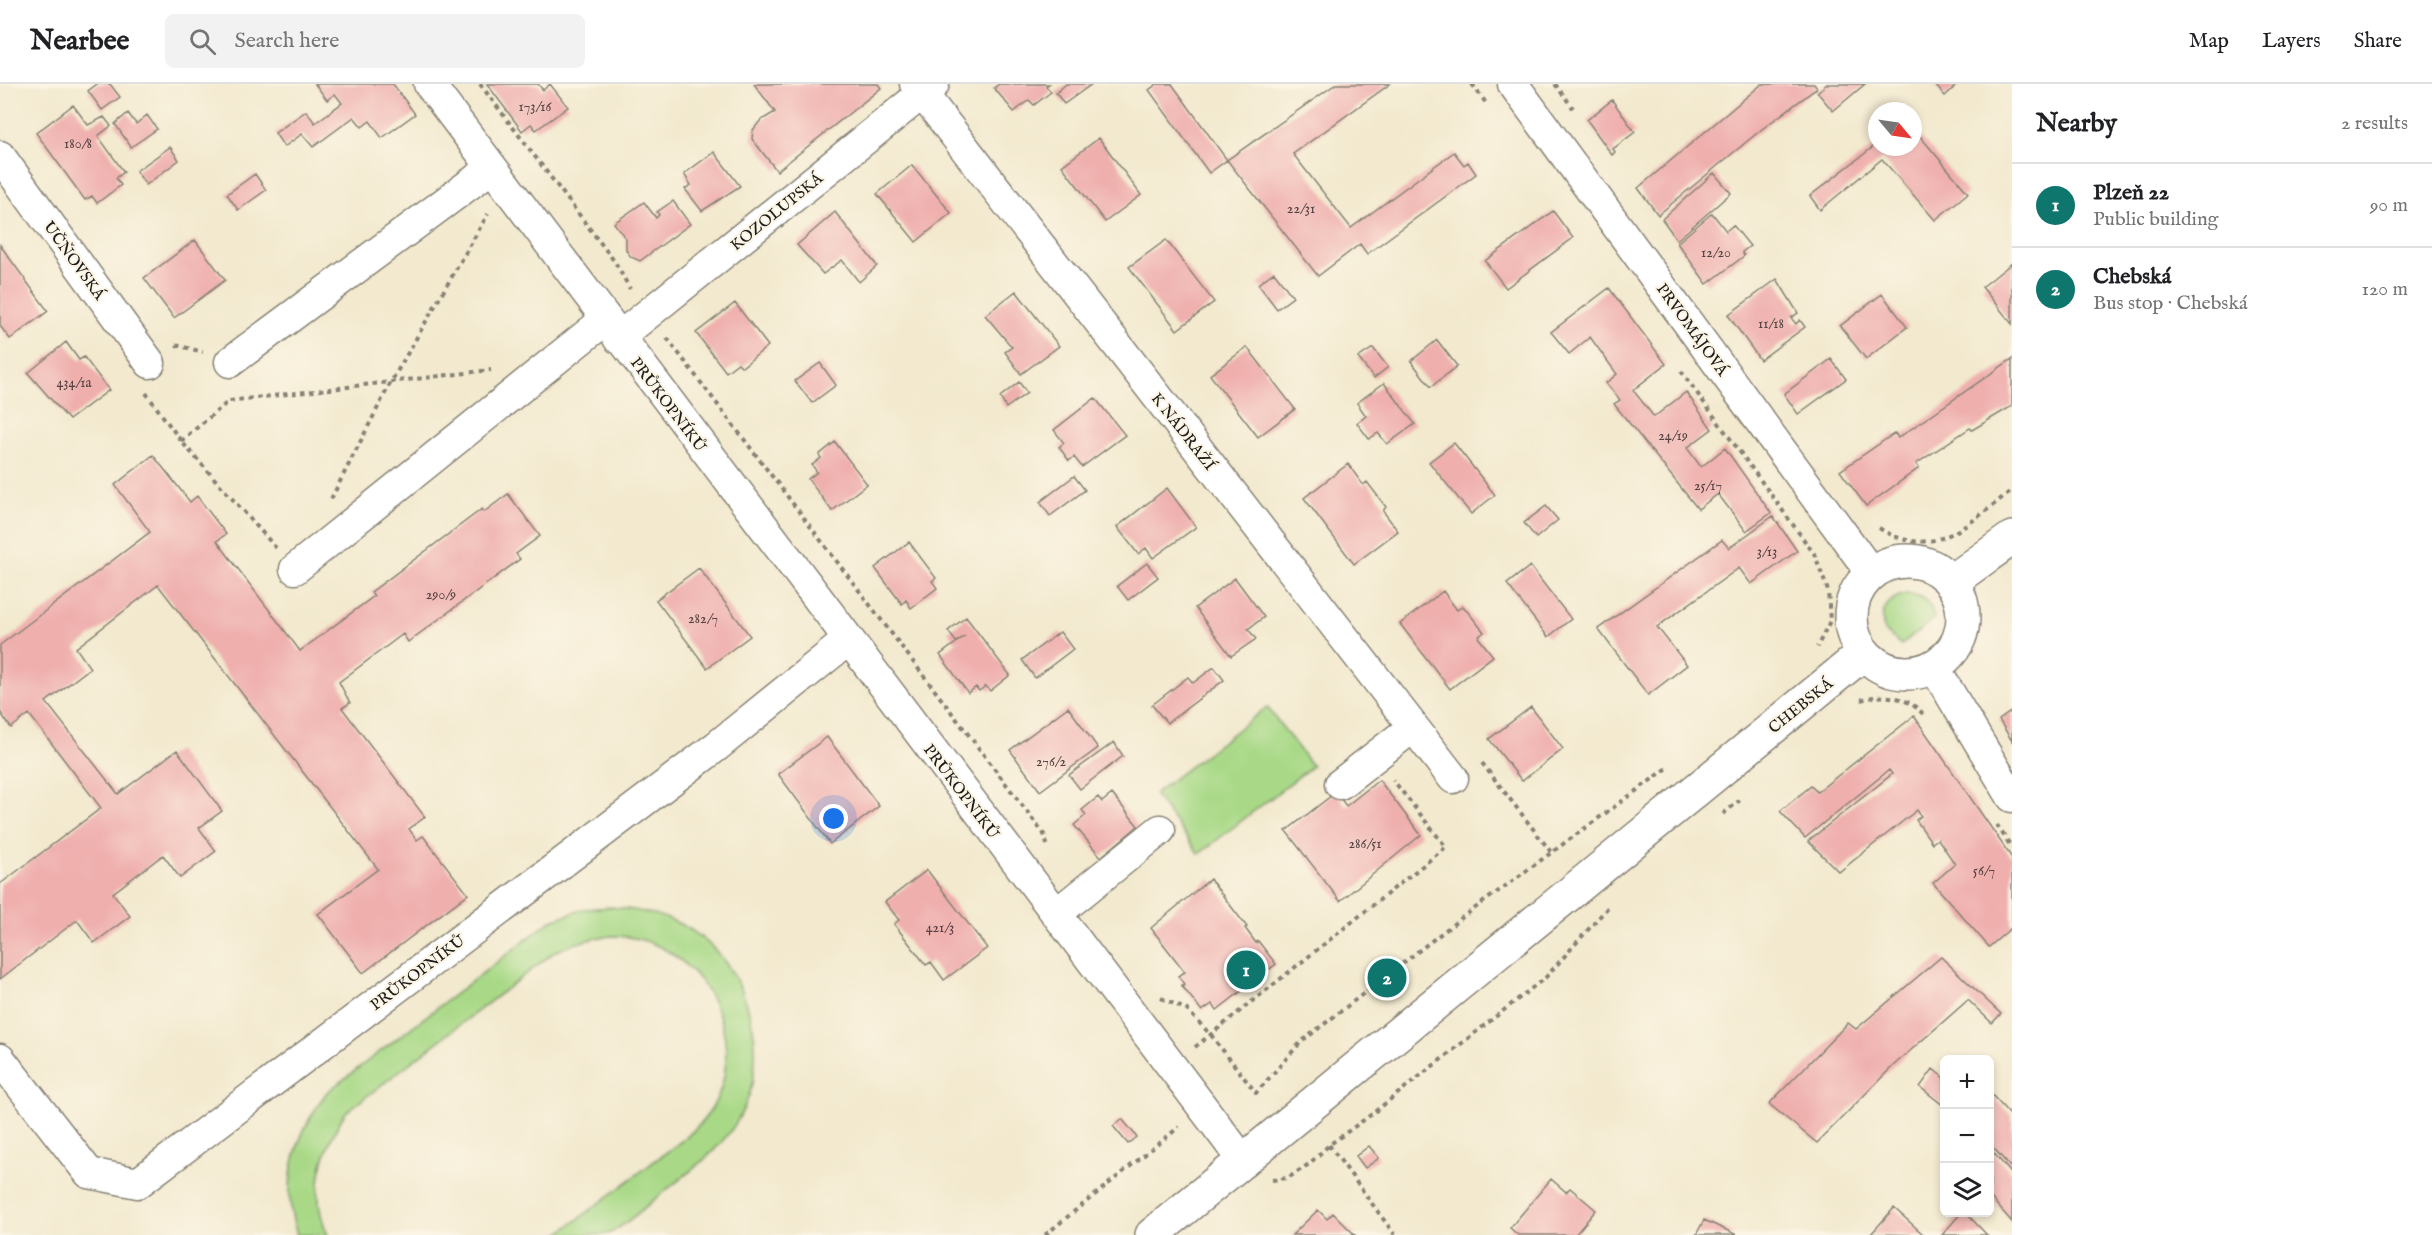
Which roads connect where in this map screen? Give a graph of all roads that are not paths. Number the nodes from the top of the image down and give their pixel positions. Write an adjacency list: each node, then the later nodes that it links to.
1 (429, 84): 5 (street, PRŮKOPNÍKŮ)
2 (1513, 84): 11 (street, PRVOMÁJOVÁ)
3 (924, 87): 6 (street, KOZOLUPSKÁ); 16 (street, K NÁDRAŽÍ)
4 (0, 156): 8 (street, UČŇOVSKÁ)
5 (497, 178): 6 (street, PRŮKOPNÍKŮ); 7 (street)
6 (612, 329): 10 (street, KOZOLUPSKÁ); 13 (street, PRŮKOPNÍKŮ)
7 (230, 362)
8 (150, 363)
9 (2012, 538): 12 (main road)
10 (295, 568)
11 (1872, 573): 12 (main road); 14 (main road)
12 (1951, 582): 15 (main road)
13 (848, 640): 21 (street, PRŮKOPNÍKŮ); 22 (street, PRŮKOPNÍKŮ)
14 (1864, 653): 15 (main road); 23 (main road, CHEBSKÁ)
15 (1934, 667): 19 (street)
16 (1413, 727): 17 (street, K NÁDRAŽÍ); 18 (street)
17 (1453, 778)
18 (1340, 784)
19 (2001, 806)
20 (1160, 830): 21 (street)
21 (1056, 914): 23 (street, PRŮKOPNÍKŮ)
22 (0, 1059)
23 (1256, 1171): 24 (main road, CHEBSKÁ)
24 (1152, 1235)

